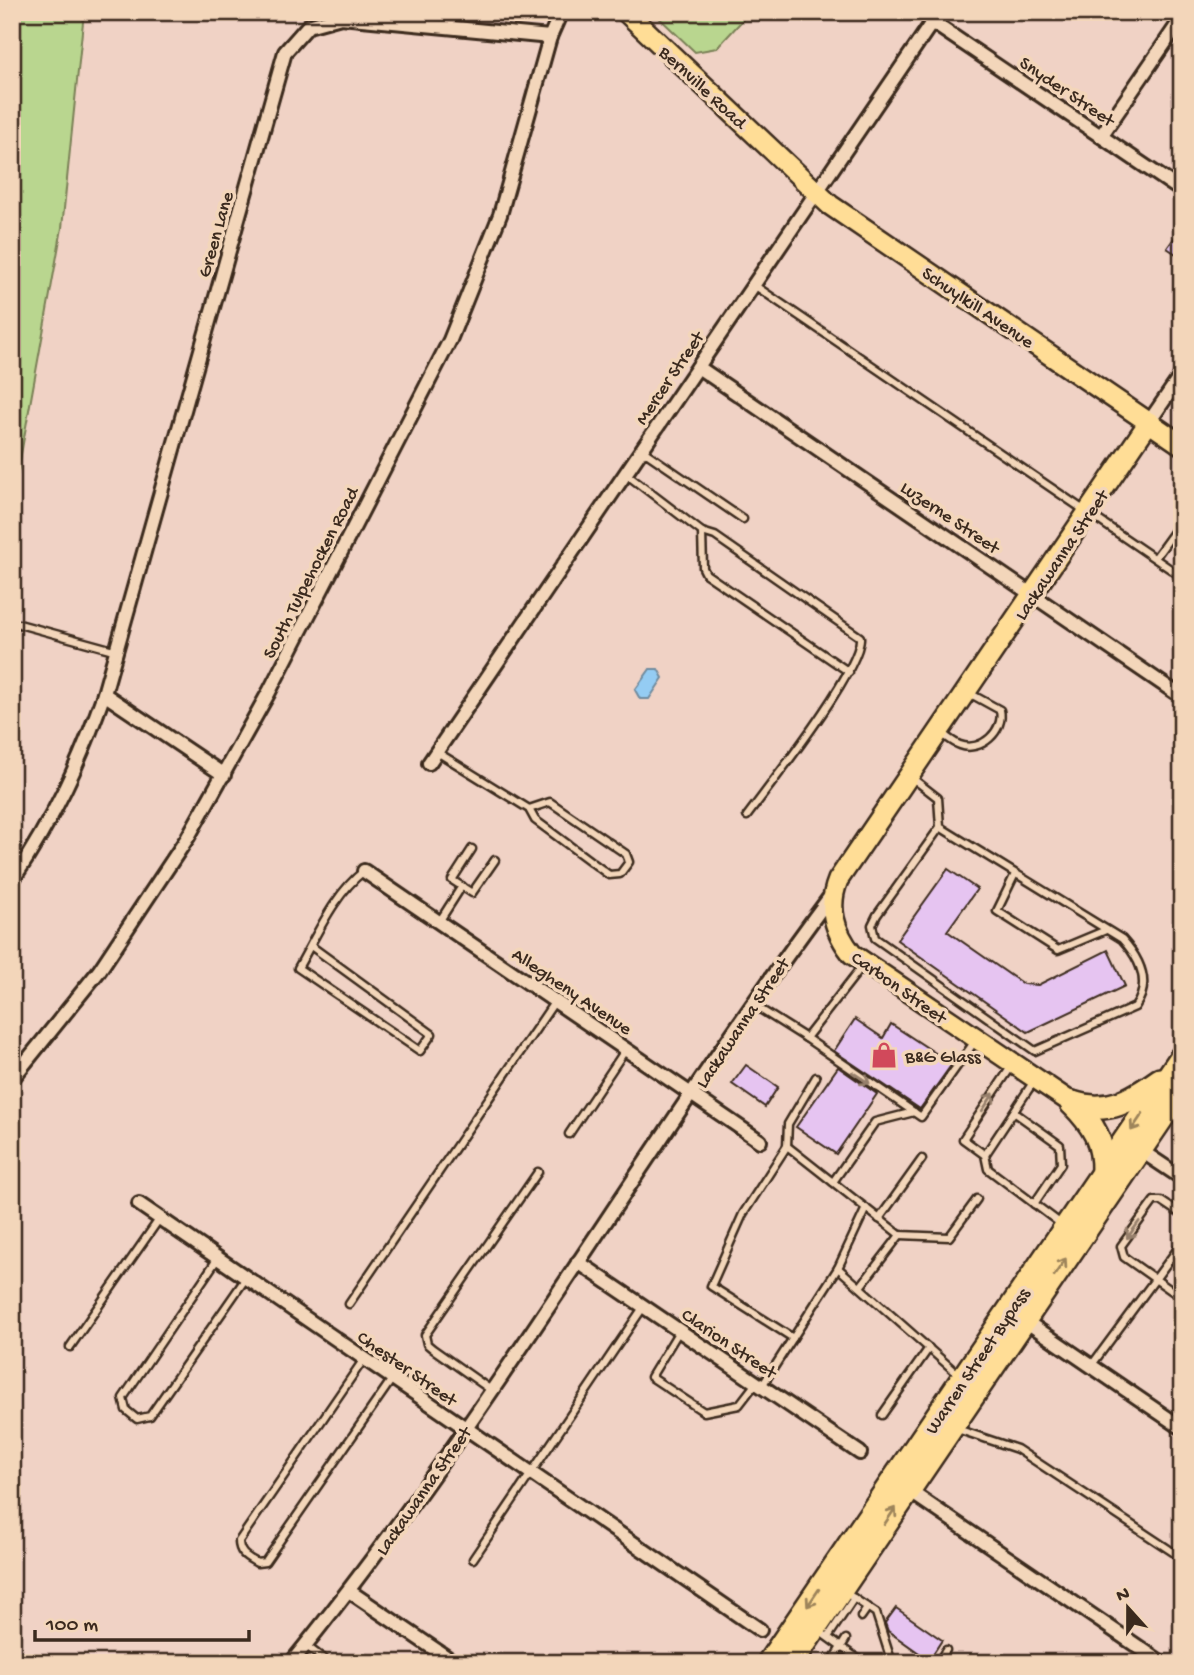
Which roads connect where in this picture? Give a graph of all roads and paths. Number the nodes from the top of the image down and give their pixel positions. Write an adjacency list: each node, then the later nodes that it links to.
1 (479, 12): 2 (path)
2 (492, 12)
3 (561, 12): 7 (street, South Tulpehocken Road)
4 (626, 12): 9 (main road, Bernville Road)
5 (936, 17): 8 (street, Snyder Street); 11 (street, Mercer Street)
6 (1182, 18): 8 (street)
7 (550, 37): 27 (street, Green Lane); 34 (street, South Tulpehocken Road)
8 (1101, 136): 10 (street, Snyder Street)
9 (783, 160): 11 (main road, Schuylkill Avenue)
10 (1182, 191)
11 (817, 192): 12 (street, Mercer Street); 15 (main road, Schuylkill Avenue)
12 (754, 285): 13 (street, Mercer Street); 19 (lane)
13 (698, 368): 17 (street, Mercer Street); 25 (street, Luzerne Street)
14 (1182, 374): 15 (street, Lackawanna Street)
15 (1149, 422): 16 (main road, Schuylkill Avenue); 19 (main road, Lackawanna Street)
16 (1182, 445)
17 (642, 450): 18 (street, Mercer Street); 20 (lane)
18 (626, 474): 22 (lane); 33 (street, Mercer Street)
19 (1088, 513): 23 (lane); 25 (main road, Lackawanna Street)
20 (744, 519)
21 (1182, 521): 23 (lane)
22 (702, 532): 28 (lane); 28 (lane)
23 (1155, 558): 24 (lane)
24 (1182, 576)
25 (1032, 595): 29 (main road, Lackawanna Street); 31 (street, Luzerne Street)
26 (19, 624): 27 (lane)
27 (117, 651): 30 (street, Green Lane)
28 (849, 672): 37 (lane)
29 (966, 692): 32 (main road, Lackawanna Street); 32 (lane)
30 (104, 694): 34 (street); 43 (street, Green Lane)
31 (1182, 697)
32 (939, 732): 35 (main road, Lackawanna Street)
33 (433, 758): 36 (lane)
34 (224, 775): 58 (street, South Tulpehocken Road)
35 (909, 776): 38 (lane); 45 (main road, Lackawanna Street)
36 (529, 809): 36 (lane)
37 (747, 816)
38 (940, 827): 42 (lane); 47 (lane)
39 (472, 849): 44 (lane)
40 (495, 860): 44 (lane)
41 (364, 871): 46 (street, Allegheny Avenue); 48 (lane)
42 (1015, 874): 47 (lane); 47 (lane)
43 (12, 881)
44 (462, 886): 46 (lane)
45 (833, 893): 49 (main road, Carbon Street); 51 (street, Lackawanna Street)
46 (439, 922): 50 (street, Allegheny Avenue)
47 (1106, 930)
48 (311, 946): 48 (lane)
49 (864, 964): 52 (lane); 53 (main road, Carbon Street)
50 (555, 1001): 54 (street, Allegheny Avenue); 91 (lane)
51 (752, 1004): 52 (lane); 60 (street, Lackawanna Street)
52 (807, 1038): 63 (lane, one-way to 63)
53 (976, 1039): 55 (main road, Carbon Street); 63 (lane)
54 (626, 1049): 60 (street, Allegheny Avenue); 64 (lane)
55 (1013, 1064): 59 (main road, Carbon Street); 68 (lane, one-way to 55)
56 (1178, 1072): 61 (highway); 67 (highway, Warren Street Bypass); 71 (highway, Warren Street Bypass, one-way to 71)
57 (816, 1077): 66 (lane)
58 (12, 1079)
59 (1035, 1079): 61 (main road, Carbon Street); 62 (lane)
60 (692, 1095): 65 (street, Allegheny Avenue); 85 (street, Lackawanna Street)
61 (1072, 1103): 71 (highway)
62 (1014, 1112): 68 (lane); 76 (lane)
63 (918, 1115): 73 (lane)
64 (569, 1134)
65 (760, 1141)
66 (787, 1146): 73 (lane); 95 (lane)
67 (1140, 1150): 72 (street); 93 (highway, Warren Street Bypass, one-way to 67)
68 (985, 1155): 76 (lane)
69 (922, 1160): 80 (lane)
70 (538, 1172): 103 (lane)
71 (1103, 1173): 81 (highway, Warren Street Bypass)
72 (1182, 1178)
73 (832, 1182): 77 (lane)
74 (977, 1199): 82 (lane)
75 (139, 1203): 79 (street, Chester Street)
76 (1034, 1204): 81 (lane)
77 (866, 1208): 80 (lane); 86 (lane)
78 (1182, 1215): 88 (lane, one-way to 88)
79 (160, 1218): 84 (street, Chester Street); 96 (lane)
80 (880, 1219): 82 (lane)
81 (1066, 1227): 100 (highway, Warren Street Bypass)
82 (900, 1236): 89 (lane)
83 (1182, 1243): 88 (lane)
84 (218, 1258): 87 (street, Chester Street); 87 (lane)
85 (578, 1262): 92 (street, Clarion Street); 103 (street, Lackawanna Street)
86 (838, 1268): 89 (lane); 95 (lane)
87 (246, 1278): 98 (street, Chester Street)
88 (1156, 1280): 90 (lane); 99 (lane)
89 (860, 1287): 97 (lane)
90 (1181, 1295)
91 (349, 1304)
92 (644, 1306): 94 (street, Clarion Street); 109 (lane)
93 (1024, 1320): 99 (street); 105 (highway, Warren Street Bypass)
94 (679, 1331): 102 (street, Clarion Street); 102 (lane)
95 (793, 1338): 102 (lane)
96 (70, 1347)
97 (929, 1348): 100 (lane); 104 (lane)
98 (364, 1360): 101 (street, Chester Street); 101 (lane)
99 (1091, 1366): 106 (street)
100 (963, 1378): 129 (highway, Warren Street Bypass, one-way to 129)
101 (392, 1379): 107 (street, Chester Street)
102 (759, 1384): 108 (street, Clarion Street)
103 (491, 1390): 107 (street, Lackawanna Street)
104 (882, 1415)
105 (952, 1426): 110 (highway, Warren Street Bypass); 111 (lane)
106 (1182, 1428)
107 (464, 1429): 109 (street, Chester Street); 113 (street, Lackawanna Street)
108 (860, 1453)
109 (530, 1474): 112 (lane); 117 (street, Chester Street)
110 (908, 1490): 114 (highway, Warren Street Bypass, one-way to 110); 133 (street)
111 (1182, 1558)
112 (473, 1559)
113 (349, 1591): 120 (street, Lackawanna Street); 128 (street)
114 (847, 1594): 115 (lane); 118 (highway, Warren Street Bypass)
115 (868, 1607): 116 (lane); 131 (lane)
116 (861, 1617)
117 (760, 1630)
118 (821, 1633): 121 (lane); 124 (highway, Warren Street Bypass)
119 (846, 1639): 121 (lane)
120 (305, 1645): 126 (street, Lackawanna Street); 127 (lane)
121 (841, 1647): 125 (lane); 130 (lane)
122 (946, 1650): 132 (lane)
123 (865, 1652): 125 (lane)
124 (798, 1660)
125 (862, 1661)
126 (291, 1663)
127 (329, 1663)
128 (455, 1663)
129 (769, 1663)
130 (831, 1663)
131 (892, 1663)
132 (938, 1663)
133 (1162, 1663)

